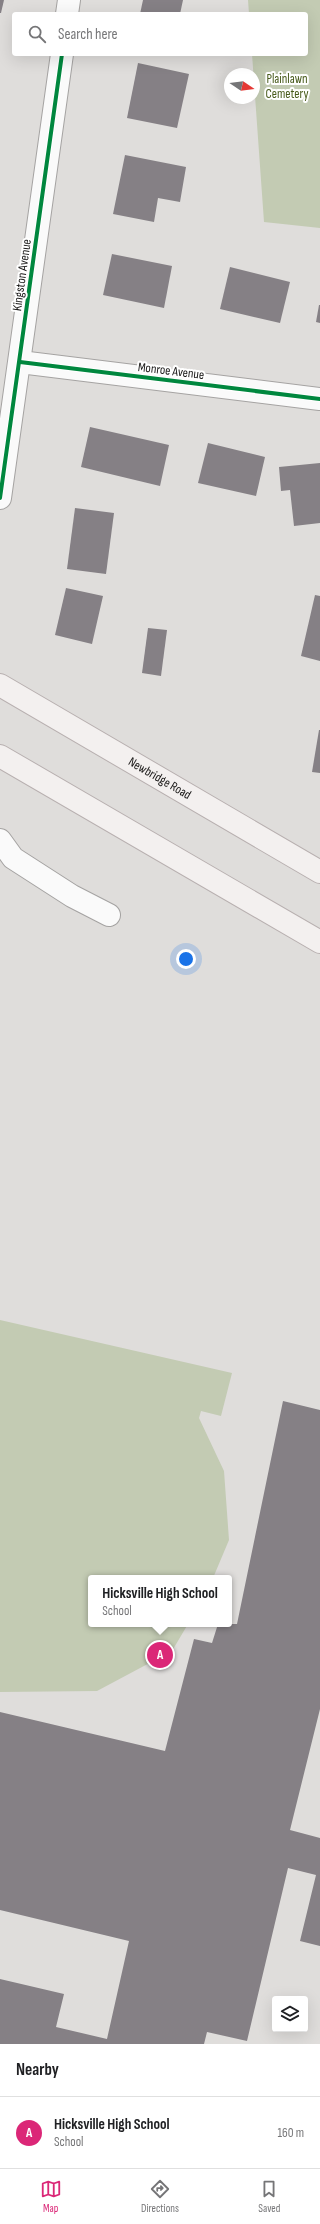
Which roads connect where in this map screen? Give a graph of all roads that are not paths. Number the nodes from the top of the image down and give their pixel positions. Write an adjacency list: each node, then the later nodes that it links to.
1 (69, 0): 2 (street)
2 (67, 12)
3 (62, 56): 4 (street, Kingston Avenue)
4 (20, 362): 5 (street, Monroe Avenue); 6 (street, Kingston Avenue)
5 (320, 399)
6 (0, 498)
7 (0, 685): 10 (main road, Newbridge Road)
8 (0, 756): 12 (main road)
9 (0, 840): 11 (street)
10 (320, 872)
11 (109, 916)
12 (320, 942)

